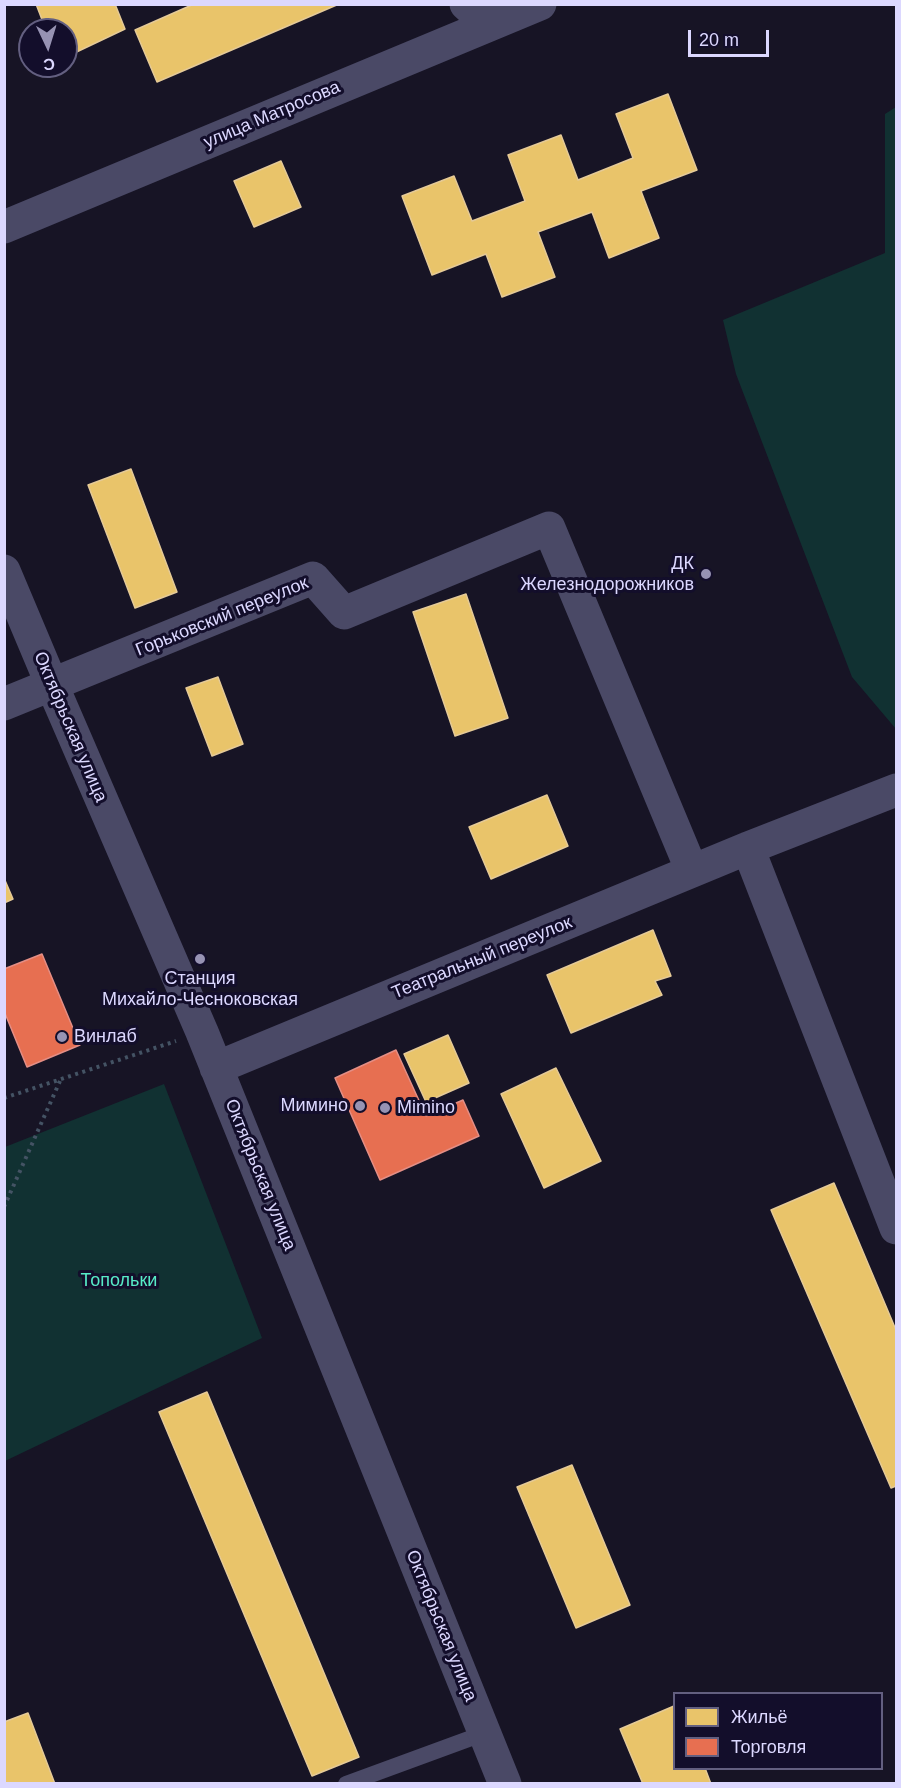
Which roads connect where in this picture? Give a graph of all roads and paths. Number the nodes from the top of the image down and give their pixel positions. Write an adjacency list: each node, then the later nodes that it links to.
1 (540, 4): 2 (street, улица Матросова)
2 (477, 15): 3 (street, улица Матросова)
3 (4, 226)
4 (4, 571): 5 (street, Октябрьская улица)
5 (52, 685): 6 (street, Горьковский переулок); 9 (street, Горьковский переулок); 10 (street, Октябрьская улица)
6 (4, 704)
7 (897, 790): 8 (street, Театральный переулок)
8 (748, 848): 9 (street, Театральный переулок); 15 (street)
9 (692, 871): 11 (street, Театральный переулок)
10 (202, 1032): 11 (street, Октябрьская улица); 12 (path)
11 (216, 1068): 16 (street, Октябрьская улица)
12 (61, 1080): 13 (path); 14 (path)
13 (4, 1098)
14 (4, 1207)
15 (897, 1228)
16 (485, 1733): 17 (lane); 18 (street, Октябрьская улица)
17 (346, 1784)
18 (505, 1784)

